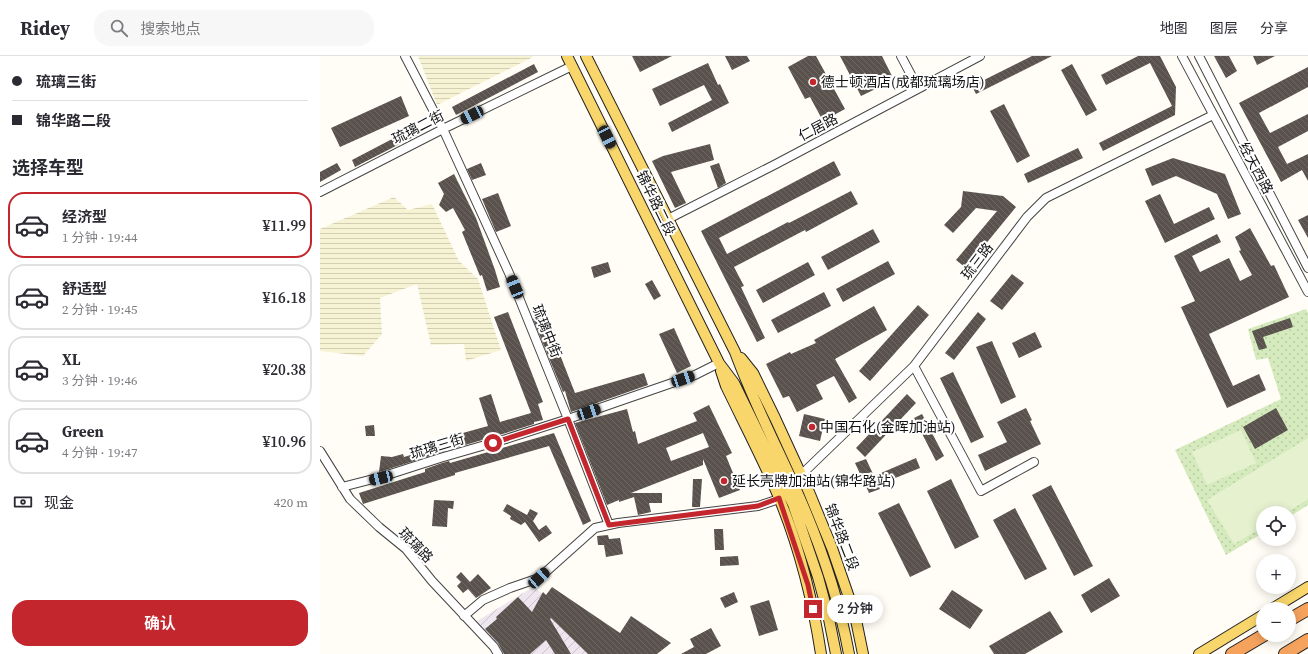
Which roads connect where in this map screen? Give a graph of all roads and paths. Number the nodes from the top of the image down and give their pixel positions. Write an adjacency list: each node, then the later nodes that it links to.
1 (405, 56): 11 (street, 琉璃中街)
2 (568, 56): 8 (main road, 锦华路二段)
3 (586, 56): 13 (main road, 锦华路二段)
4 (901, 56): 9 (street)
5 (980, 56): 9 (street, 仁居路)
6 (1182, 56): 10 (street, 经天西路)
7 (1199, 56): 14 (street, 经天西路)
8 (572, 66): 11 (street, 琉璃二街); 17 (main road, 锦华路二段)
9 (918, 88): 13 (street, 仁居路)
10 (1213, 115): 15 (street, 经天西路); 18 (street, 琉三路)
11 (443, 129): 12 (street, 琉璃二街); 19 (street, 琉璃中街)
12 (320, 192)
13 (668, 219): 16 (main road, 锦华路二段)
14 (1308, 268)
15 (1308, 292)
16 (735, 352): 22 (main road, 锦华路二段); 37 (main road, 锦华路二段)
17 (719, 363): 19 (street, 琉璃三街); 24 (main road, 锦华路二段); 36 (main road, 锦华路二段)
18 (914, 366): 21 (street); 22 (street, 琉三路)
19 (568, 419): 23 (street, 琉璃三街); 25 (street, 琉璃中街)
20 (320, 451): 23 (street, 琉璃路)
21 (1034, 462)
22 (801, 475): 38 (main road, 锦华路二段)
23 (342, 487): 29 (street, 琉璃路)
24 (779, 498): 25 (street); 35 (main road, 锦华路二段)
25 (609, 525): 29 (street)
26 (1308, 587): 27 (main road)
27 (1283, 602)
28 (1308, 609): 30 (highway)
29 (464, 616): 34 (street, 琉璃路)
30 (1296, 616)
31 (1256, 619): 39 (main road)
32 (1256, 640): 40 (highway)
33 (1308, 640): 41 (highway)
34 (498, 654)
35 (821, 654)
36 (836, 654)
37 (849, 654)
38 (863, 654)
39 (1200, 654)
40 (1232, 654)
41 (1285, 654)

